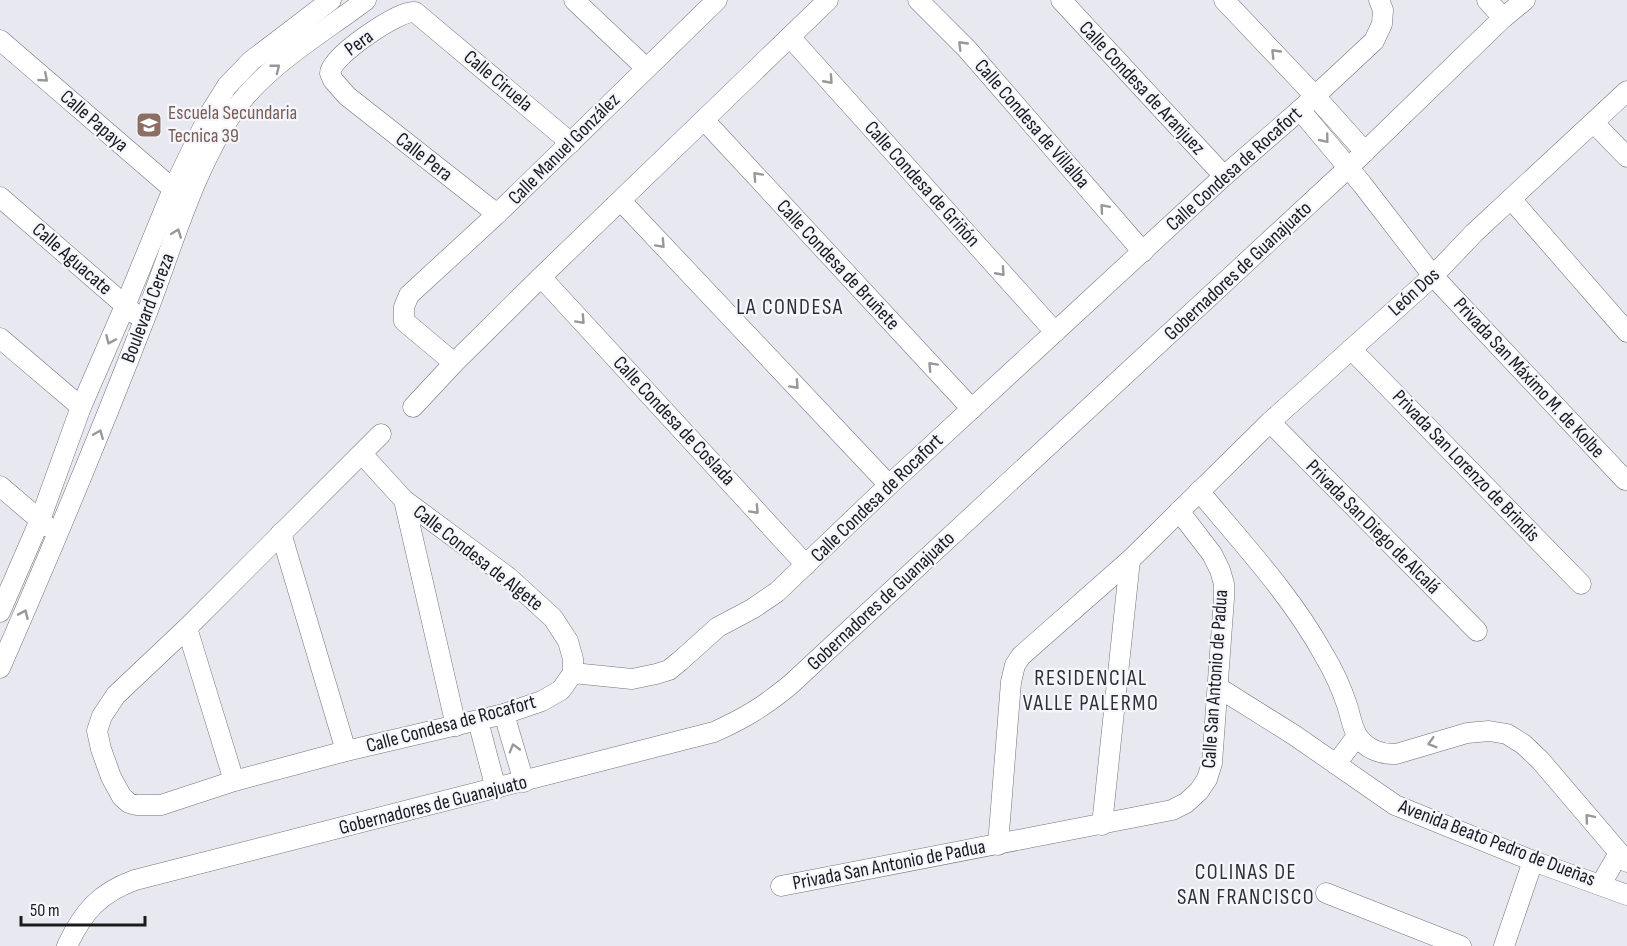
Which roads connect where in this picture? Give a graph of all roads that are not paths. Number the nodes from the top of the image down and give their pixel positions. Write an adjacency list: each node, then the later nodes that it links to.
1 (331, 0): 28 (street, Boulevard Cereza)
2 (366, 0): 31 (street, Boulevard Cereza, one-way to 2)
3 (574, 0): 16 (street)
4 (717, 0): 16 (street, Calle Manuel González)
5 (828, 0): 14 (street)
6 (918, 0): 34 (street, Calle Condesa de Villalba, one-way to 6)
7 (1061, 0): 27 (street, Calle Condesa de Aranjuez)
8 (1224, 0): 18 (street, one-way to 8)
9 (1379, 0): 18 (street, Calle Condesa de Rocafort)
10 (1487, 0): 12 (street)
11 (1525, 0): 12 (street, Gobernadores de Guanajuato)
12 (1503, 18): 24 (street, Gobernadores de Guanajuato)
13 (424, 19): 19 (street, Pera); 23 (street, Calle Ciruela)
14 (790, 37): 21 (street); 39 (street, Calle Condesa de Griñón, one-way to 39)
15 (0, 40): 28 (street, Calle Papaya, one-way to 28)
16 (646, 68): 23 (street, Calle Manuel González)
17 (1627, 91): 22 (street, León Dos)
18 (1315, 96): 20 (street, Calle Condesa de Rocafort); 24 (street)
19 (350, 99): 33 (street, Calle Pera)
20 (1300, 110): 26 (street, Privada San Máximo M. de Kolbe, one-way to 26); 27 (street, Calle Condesa de Rocafort)
21 (705, 121): 32 (street); 46 (street, Calle Condesa de Bruñete, one-way to 21)
22 (1594, 123): 25 (street); 30 (street, León Dos)
23 (571, 143): 33 (street, Calle Manuel González)
24 (1365, 152): 26 (street, Gobernadores de Guanajuato)
25 (1627, 157)
26 (1348, 168): 35 (street, Privada San Máximo M. de Kolbe); 75 (street, Gobernadores de Guanajuato)
27 (1224, 176): 34 (street, Calle Condesa de Rocafort)
28 (173, 189): 31 (street, Calle Papaya); 37 (street, Boulevard Cereza)
29 (0, 197): 37 (street, Calle Aguacate)
30 (1511, 199): 35 (street, León Dos); 40 (street)
31 (189, 200): 38 (street, Boulevard Cereza, one-way to 31)
32 (621, 201): 36 (street); 51 (street, one-way to 51)
33 (497, 214): 43 (street, Calle Manuel González)
34 (1143, 252): 39 (street, Calle Condesa de Rocafort)
35 (1433, 276): 42 (street, León Dos); 50 (street, Privada San Máximo M. de Kolbe)
36 (541, 277): 43 (street); 60 (street, Calle Condesa de Coslada, one-way to 60)
37 (126, 306): 38 (street, Calle Aguacate); 44 (street, Boulevard Cereza, one-way to 44)
38 (144, 322): 58 (street, Boulevard Cereza, one-way to 38)
39 (1055, 332): 46 (street, Calle Condesa de Rocafort)
40 (1627, 332)
41 (0, 338): 44 (street)
42 (1352, 349): 47 (street, León Dos); 61 (street, Privada San Lorenzo de Brindis)
43 (454, 363): 45 (street)
44 (81, 407): 56 (street, Boulevard Cereza)
45 (413, 407)
46 (972, 409): 51 (street, Calle Condesa de Rocafort)
47 (1270, 422): 53 (street, León Dos); 64 (street, Privada San Diego de Alcalá)
48 (381, 434): 49 (street, Calle Condesa de Rocafort)
49 (362, 454): 54 (street, Calle Condesa de Algete); 57 (street, Calle Condesa de Rocafort)
50 (1625, 480)
51 (889, 485): 60 (street, Calle Condesa de Rocafort)
52 (0, 486): 56 (street)
53 (1199, 491): 55 (street, León Dos); 71 (street)
54 (404, 500): 66 (street, Calle Condesa de Algete); 70 (street)
55 (1179, 511): 59 (street, León Dos); 67 (street, Calle San Antonio de Padua)
56 (40, 520): 58 (street); 62 (street, Boulevard Cereza)
57 (281, 533): 63 (street, Calle Condesa de Rocafort); 72 (street)
58 (58, 537): 65 (street, Boulevard Cereza, one-way to 58)
59 (1130, 560): 77 (street); 78 (street, León Dos)
60 (806, 565): 66 (street, Calle Condesa de Rocafort)
61 (1581, 584)
62 (0, 612)
63 (187, 628): 74 (street); 74 (street, Calle Condesa de Rocafort)
64 (1477, 631)
65 (0, 668)
66 (573, 674): 68 (street, Calle Condesa de Rocafort)
67 (1218, 688): 73 (street, Avenida Beato Pedro de Dueñas); 77 (street, Calle San Antonio de Padua)
68 (504, 714): 69 (street, Calle Condesa de Rocafort); 75 (street, one-way to 68)
69 (478, 720): 70 (street, Calle Condesa de Rocafort); 76 (street)
70 (456, 726): 72 (street, Calle Condesa de Rocafort)
71 (1357, 736): 73 (street); 79 (street, Avenida Beato Pedro de Dueñas, one-way to 71)
72 (346, 751): 74 (street, Calle Condesa de Rocafort)
73 (1336, 764): 80 (street, Avenida Beato Pedro de Dueñas)
74 (234, 781)
75 (524, 782): 76 (street, Gobernadores de Guanajuato)
76 (496, 789): 85 (street, Gobernadores de Guanajuato)
77 (1102, 825): 78 (street, Calle San Antonio de Padua)
78 (998, 845): 82 (street, Privada San Antonio de Padua)
79 (1623, 858): 81 (street)
80 (1533, 861): 81 (street, Avenida Beato Pedro de Dueñas); 87 (street)
81 (1601, 884): 84 (street, Avenida Beato Pedro de Dueñas)
82 (781, 886)
83 (1326, 893): 86 (street)
84 (1627, 895)
85 (67, 946)
86 (1461, 946)
87 (1504, 946)

